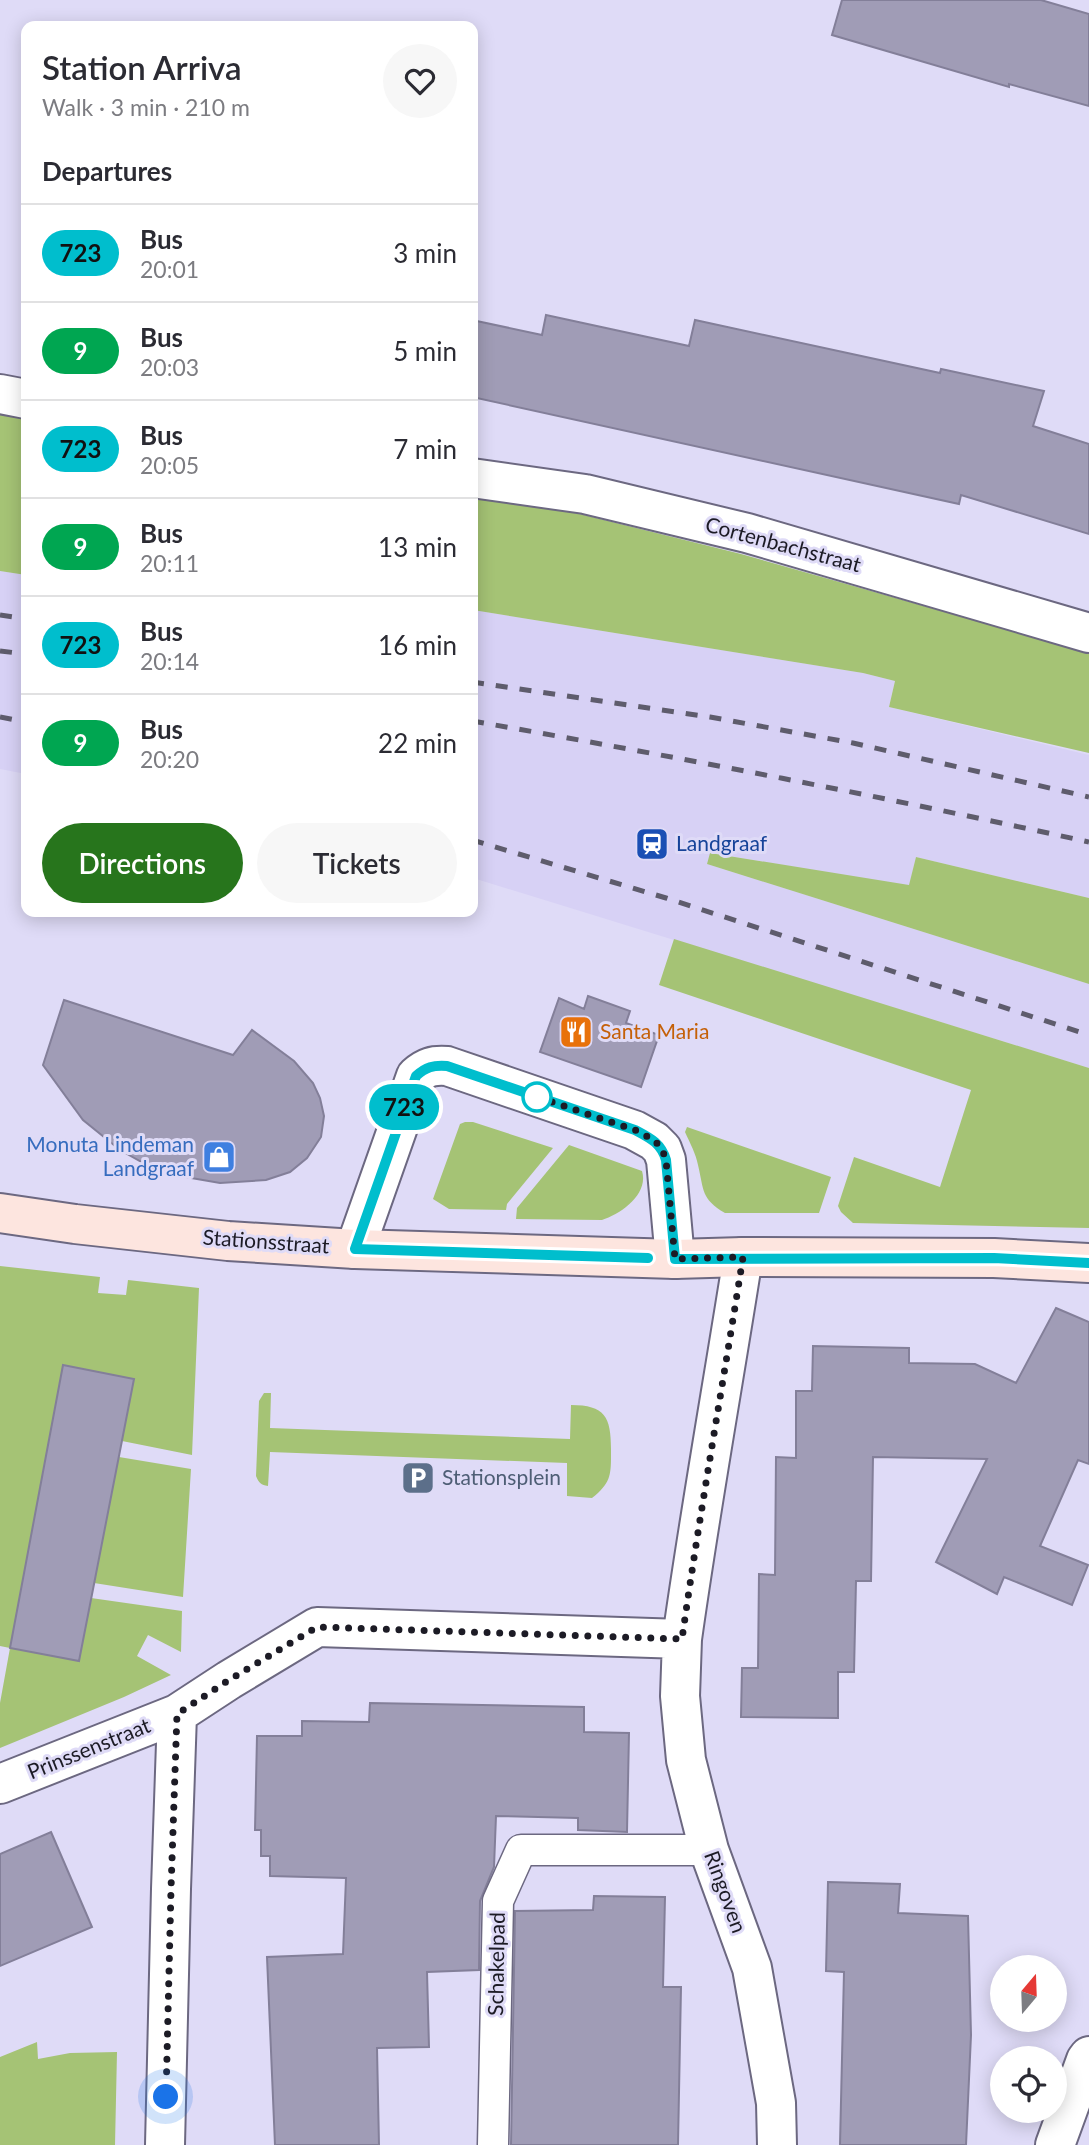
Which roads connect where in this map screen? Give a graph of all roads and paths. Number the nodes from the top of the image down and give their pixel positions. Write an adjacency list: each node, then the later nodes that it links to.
1 (0, 394): 2 (street)
2 (21, 398)
3 (478, 479): 4 (street, Cortenbachstraat)
4 (1089, 633)
5 (0, 1213): 6 (street, Stationsstraat)
6 (355, 1249): 8 (street, Stationsstraat); 8 (street)
7 (743, 1257): 8 (street, Stationsstraat); 9 (street, Stationsstraat); 10 (street)
8 (675, 1259)
9 (1089, 1263)
10 (682, 1639): 11 (street); 13 (street, Ringoven)
11 (177, 1714): 12 (street, Prinssenstraat); 15 (street)
12 (0, 1784)
13 (709, 1850): 16 (lane, Schakelpad); 17 (street, Ringoven)
14 (1089, 2056): 18 (street)
15 (166, 2145)
16 (494, 2145)
17 (777, 2145)
18 (1055, 2145)

